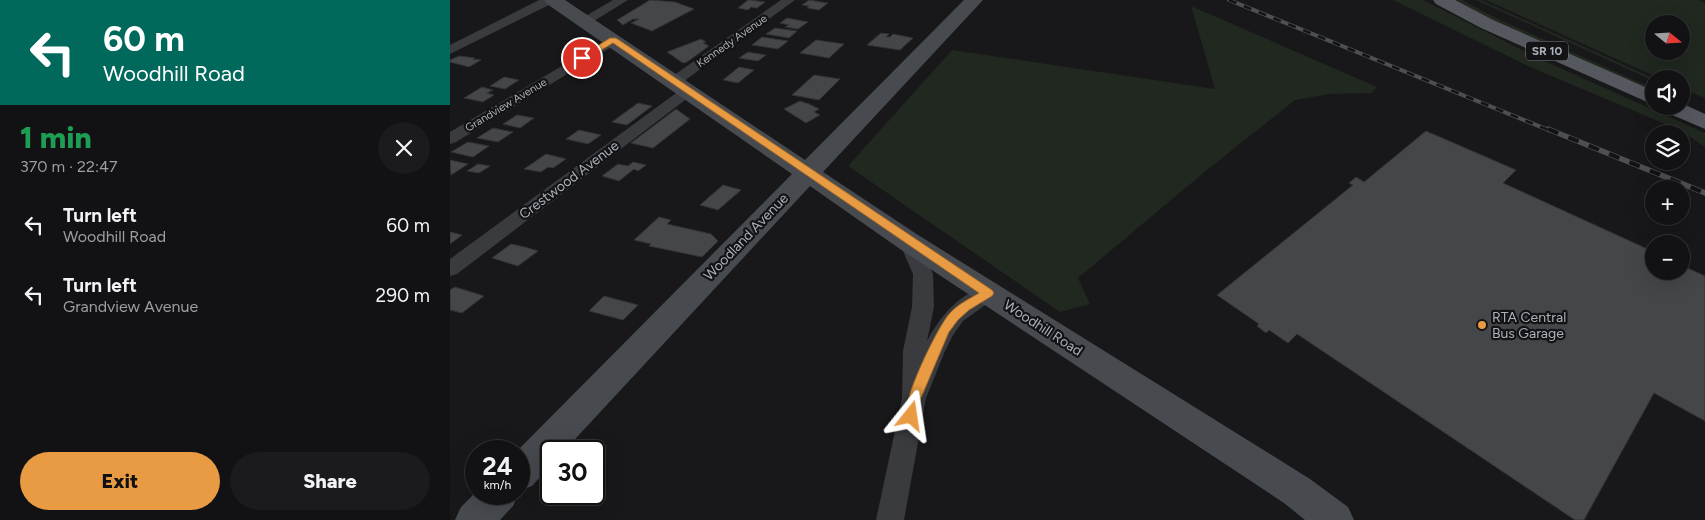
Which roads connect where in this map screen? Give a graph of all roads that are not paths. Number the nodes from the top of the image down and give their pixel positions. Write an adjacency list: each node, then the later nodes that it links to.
1 (549, 0): 10 (street)
2 (553, 0): 8 (street, Woodhill Road)
3 (622, 0): 8 (street)
4 (789, 0): 12 (street, Kennedy Avenue)
5 (974, 0): 19 (street, Woodland Avenue)
6 (1442, 0): 13 (main road, SR 10)
7 (1470, 0): 11 (main road, SR 10)
8 (584, 21): 9 (street, Woodhill Road)
9 (613, 40): 12 (street, Woodhill Road); 18 (street, Grandview Avenue)
10 (450, 50)
11 (1645, 81)
12 (682, 86): 19 (street, Woodhill Road); 21 (street, Crestwood Avenue)
13 (1645, 95)
14 (1690, 101): 15 (main road)
15 (1705, 108)
16 (1690, 115): 17 (main road)
17 (1705, 122)
18 (450, 139)
19 (808, 172): 20 (street, Woodhill Road); 24 (street, Woodland Avenue)
20 (909, 242): 22 (street, Woodhill Road); 23 (street)
21 (450, 268)
22 (988, 293): 23 (street); 28 (street, Woodhill Road)
23 (914, 398): 27 (street)
24 (530, 463)
25 (489, 505): 26 (street)
26 (474, 520)
27 (890, 520)
28 (1335, 520)

